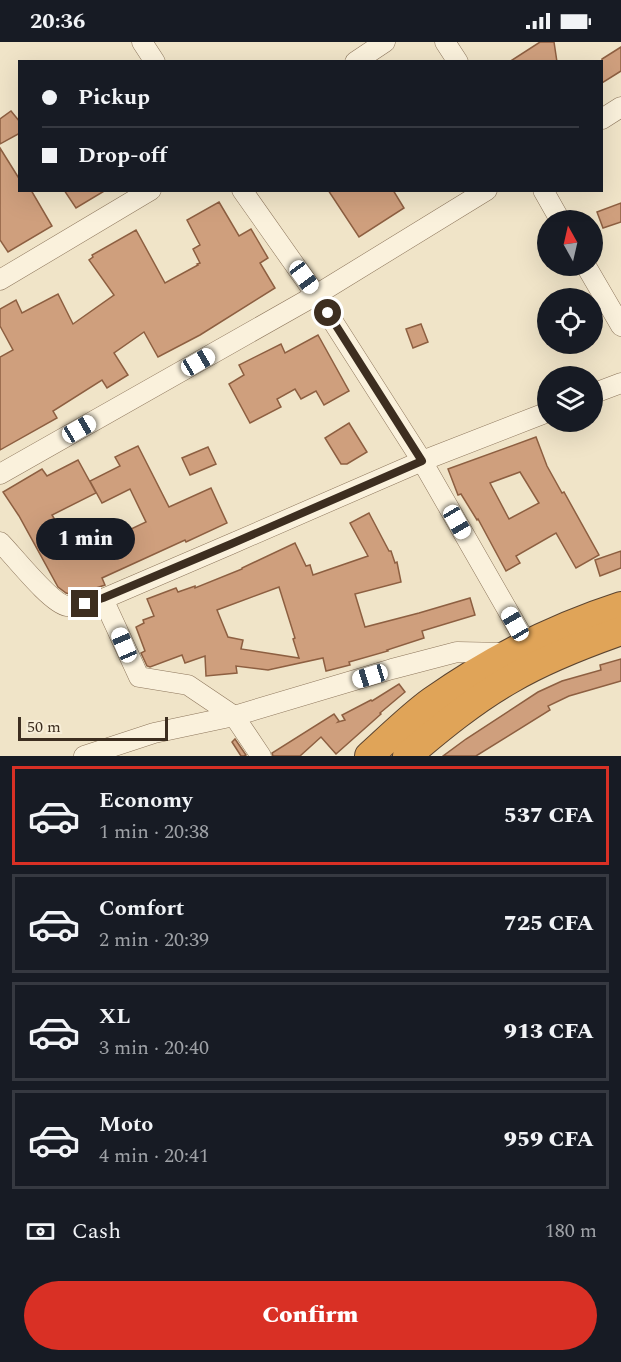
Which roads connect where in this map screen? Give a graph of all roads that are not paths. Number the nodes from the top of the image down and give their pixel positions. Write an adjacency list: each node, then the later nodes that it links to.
1 (142, 42): 4 (street)
2 (385, 42): 5 (street)
3 (445, 42): 6 (street)
4 (153, 60)
5 (358, 60)
6 (457, 60)
7 (621, 107): 8 (street)
8 (603, 118)
9 (148, 192): 15 (street)
10 (243, 192): 16 (street)
11 (484, 192): 16 (street)
12 (544, 192): 13 (street)
13 (554, 210)
14 (592, 276): 17 (street)
15 (0, 280)
16 (316, 295): 21 (street); 22 (street)
17 (621, 326)
18 (621, 383): 19 (street)
19 (603, 390)
20 (537, 416): 21 (street)
21 (422, 461): 24 (street); 27 (street)
22 (0, 474)
23 (0, 542): 24 (street)
24 (103, 598): 28 (street)
25 (621, 606): 27 (highway)
26 (621, 631): 32 (highway)
27 (517, 648): 28 (street); 31 (highway)
28 (234, 716): 29 (street); 30 (street)
29 (84, 756)
30 (261, 756)
31 (369, 756)
32 (407, 756)

